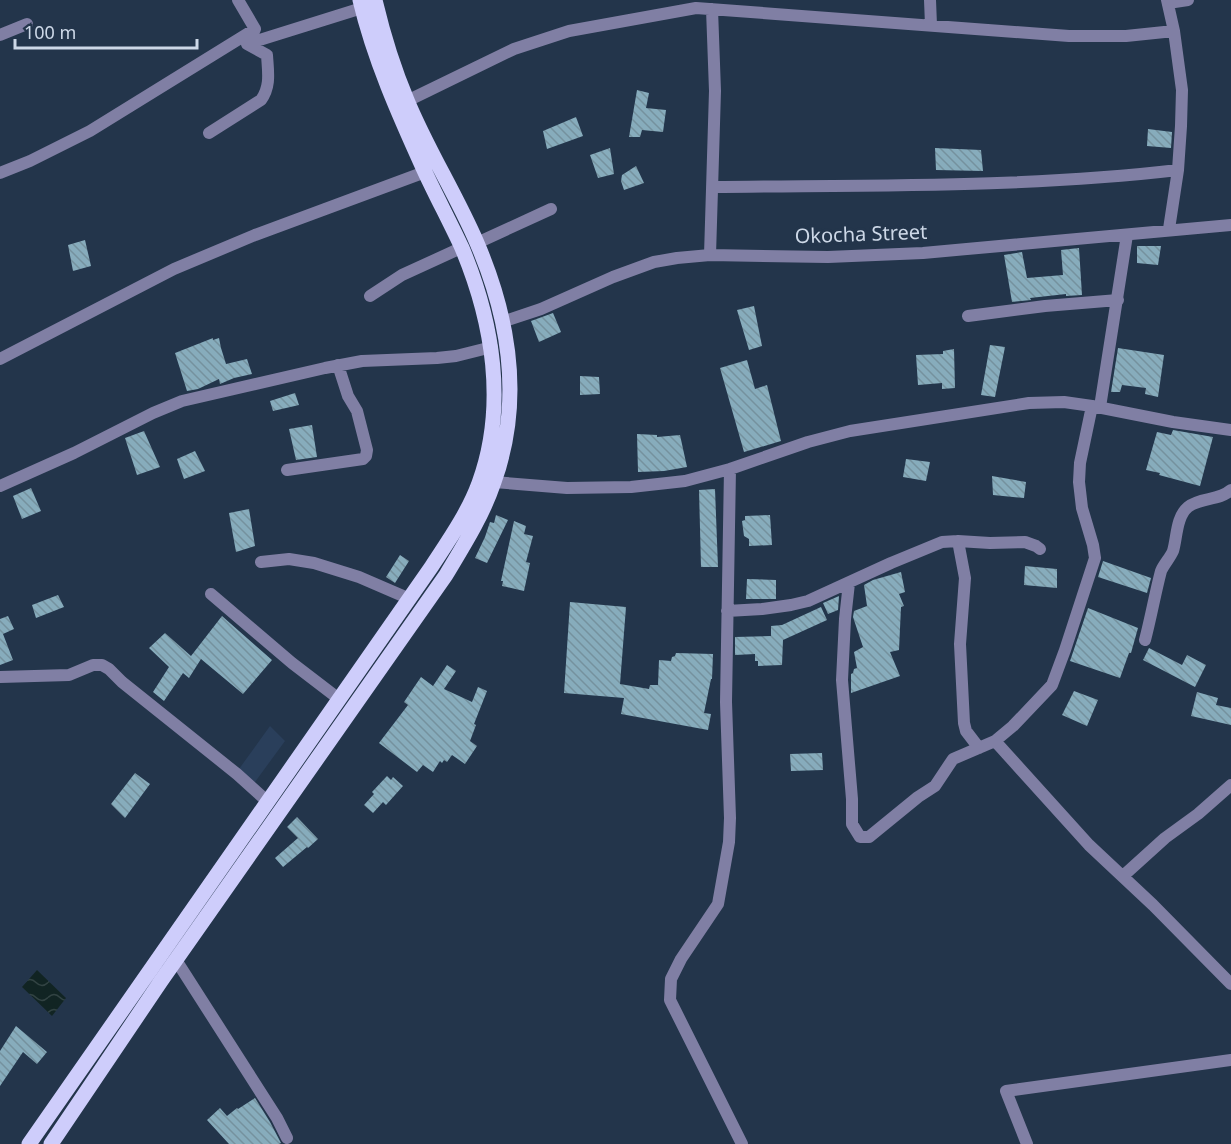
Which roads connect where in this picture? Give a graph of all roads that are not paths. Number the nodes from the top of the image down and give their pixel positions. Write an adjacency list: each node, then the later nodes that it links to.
1 (238, 0): 10 (street)
2 (930, 0): 9 (street)
3 (1188, 0): 4 (street)
4 (1167, 2): 11 (street)
5 (366, 3): 13 (street); 14 (main road); 17 (main road)
6 (696, 4): 7 (street); 14 (street)
7 (712, 9): 9 (street); 19 (street)
8 (27, 24): 12 (street)
9 (931, 25): 11 (street)
10 (255, 29): 13 (street); 18 (street)
11 (1174, 31): 16 (street)
12 (0, 35)
13 (247, 44): 15 (street)
14 (407, 101): 24 (main road)
15 (209, 133)
16 (1178, 170): 19 (street); 22 (street)
17 (425, 172): 25 (main road); 32 (street)
18 (0, 173)
19 (713, 187): 26 (street)
20 (551, 209): 24 (street)
21 (1231, 225): 22 (street, Okocha Street)
22 (1169, 229): 23 (street, Okocha Street)
23 (1127, 235): 26 (street, Okocha Street); 28 (street)
24 (477, 243): 30 (main road)
25 (461, 248): 27 (street); 31 (main road)
26 (710, 255): 30 (street, Okocha Street)
27 (370, 296)
28 (1118, 300): 29 (street); 34 (street)
29 (968, 316)
30 (502, 322): 38 (main road)
31 (492, 347): 33 (street); 46 (main road)
32 (0, 359)
33 (338, 365): 37 (street); 39 (street)
34 (1096, 406): 35 (street); 36 (street); 51 (street)
35 (1231, 430)
36 (730, 469): 38 (street); 47 (street)
37 (287, 470)
38 (494, 482): 56 (main road)
39 (0, 486)
40 (1231, 490): 48 (street)
41 (958, 541): 42 (street); 44 (street); 52 (street)
42 (1040, 549)
43 (261, 562): 46 (street)
44 (849, 583): 47 (street); 52 (street)
45 (211, 594): 50 (street)
46 (410, 599): 50 (main road)
47 (727, 610): 62 (street)
48 (1145, 640)
49 (0, 677): 54 (street)
50 (339, 699): 54 (main road)
51 (995, 741): 52 (street); 55 (street)
52 (979, 747)
53 (1231, 785): 55 (street)
54 (268, 802): 60 (main road)
55 (1123, 876): 57 (street)
56 (176, 960): 59 (street); 61 (main road)
57 (1231, 984)
58 (1231, 1060): 63 (street)
59 (287, 1138)
60 (29, 1144)
61 (51, 1144)
62 (742, 1144)
63 (1027, 1144)

